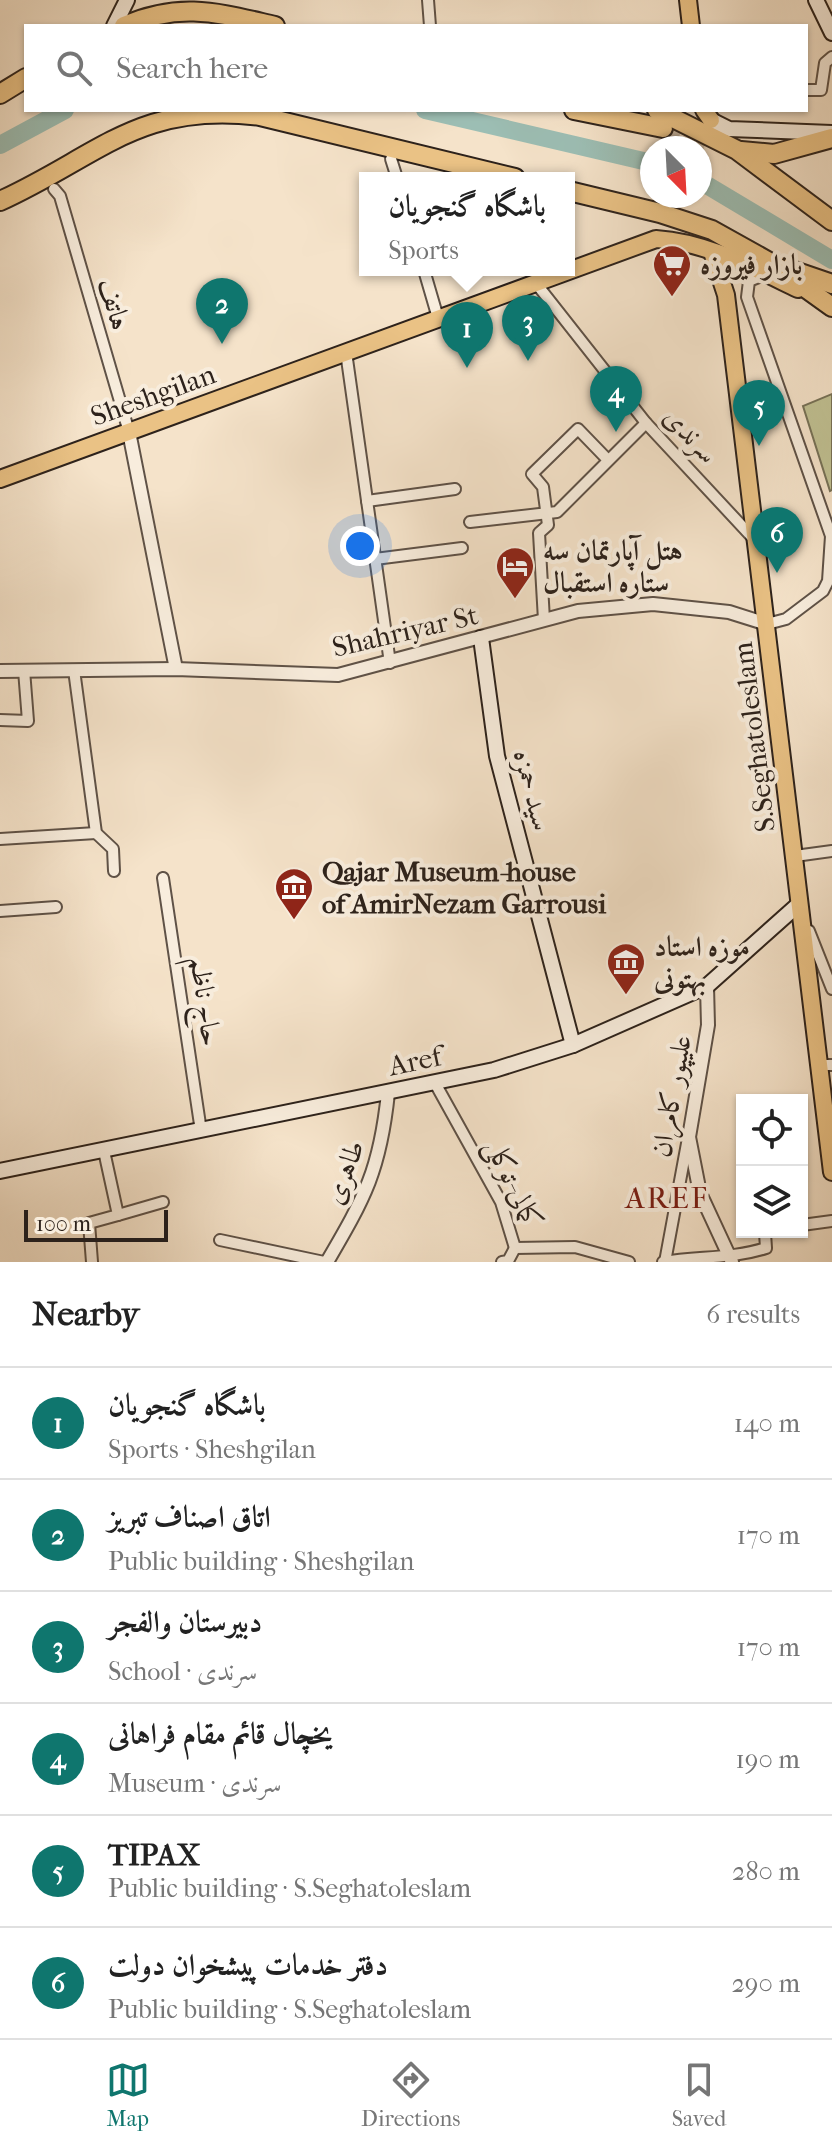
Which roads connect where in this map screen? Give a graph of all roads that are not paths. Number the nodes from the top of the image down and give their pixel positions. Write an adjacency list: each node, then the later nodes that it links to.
1 (127, 0): 5 (main road)
2 (428, 0): 8 (street)
3 (688, 0): 9 (main road)
4 (816, 0): 10 (main road)
5 (115, 24)
6 (129, 24): 7 (highway)
7 (266, 24)
8 (430, 24)
9 (691, 24)
10 (832, 33)
11 (832, 57): 12 (street)
12 (808, 90)
13 (211, 112): 26 (highway)
14 (228, 112): 23 (highway)
15 (584, 112): 18 (highway)
16 (661, 112): 20 (highway)
17 (707, 115): 19 (main road)
18 (663, 128)
19 (832, 135): 20 (highway)
20 (737, 150): 27 (highway)
21 (391, 159): 22 (street)
22 (395, 172)
23 (490, 172)
24 (54, 189): 39 (street, هاتف)
25 (575, 192): 30 (highway)
26 (3, 200)
27 (832, 221)
28 (712, 252): 29 (main road, Sheshgilan); 30 (main road, Sheshgilan); 46 (main road, S.Seghatoleslam)
29 (575, 268)
30 (768, 268): 34 (highway); 35 (highway); 49 (street)
31 (426, 276): 36 (street)
32 (552, 276): 33 (main road, Sheshgilan)
33 (535, 282): 36 (main road, Sheshgilan); 38 (street, سرندی)
34 (832, 284)
35 (826, 303)
36 (438, 318): 37 (main road, Sheshgilan)
37 (346, 352): 39 (main road, Sheshgilan); 43 (street)
38 (646, 423): 40 (street); 46 (street, سرندی)
39 (129, 432): 41 (main road, Sheshgilan); 54 (street)
40 (608, 460): 44 (street); 44 (street)
41 (0, 479)
42 (455, 489): 43 (street)
43 (367, 501): 48 (street)
44 (547, 513): 45 (street); 50 (street)
45 (470, 522)
46 (757, 542): 51 (main road, S.Seghatoleslam)
47 (462, 548): 48 (street)
48 (375, 559): 53 (street)
49 (828, 592): 51 (street)
50 (544, 620): 51 (street, Shahriyar St); 52 (street, Shahriyar St)
51 (767, 624): 62 (main road, S.Seghatoleslam)
52 (481, 638): 53 (street, Shahriyar St); 71 (main road, سید حمزه)
53 (390, 663): 54 (street, Shahriyar St)
54 (176, 669): 56 (street, Shahriyar St)
55 (24, 670): 56 (street, Shahriyar St); 57 (street, Shahriyar St); 58 (street)
56 (74, 670): 59 (street)
57 (0, 671)
58 (0, 720)
59 (96, 833): 60 (street); 63 (street)
60 (0, 839)
61 (832, 851): 62 (street)
62 (795, 856): 65 (main road, S.Seghatoleslam)
63 (114, 871)
64 (163, 878): 75 (street, حاج ناظم)
65 (800, 903): 68 (main road, S.Seghatoleslam); 69 (main road, Aref)
66 (56, 907): 67 (street)
67 (0, 911)
68 (804, 931): 70 (street); 72 (main road, S.Seghatoleslam)
69 (707, 986): 71 (main road, Aref); 76 (street, علیپور کامران)
70 (832, 989)
71 (573, 1045): 73 (main road, Aref)
72 (826, 1065): 79 (main road, S.Seghatoleslam)
73 (435, 1083): 74 (main road, Aref); 86 (street, کمالی-توکلی)
74 (388, 1093): 75 (main road, Aref); 89 (street, طاهری)
75 (201, 1131): 77 (main road, Aref)
76 (689, 1137): 87 (street); 92 (street, علیپور کامران)
77 (104, 1151): 78 (main road, Aref); 81 (street)
78 (0, 1171)
79 (832, 1172)
80 (163, 1202): 81 (street)
81 (118, 1215): 88 (street)
82 (832, 1221): 83 (street)
83 (808, 1224)
84 (765, 1238): 87 (street)
85 (220, 1240): 89 (street)
86 (515, 1248): 90 (street); 91 (street, کمالی-توکلی)
87 (732, 1260): 92 (street)
88 (92, 1262)
89 (326, 1262)
90 (502, 1262)
91 (629, 1262)
92 (664, 1262)

